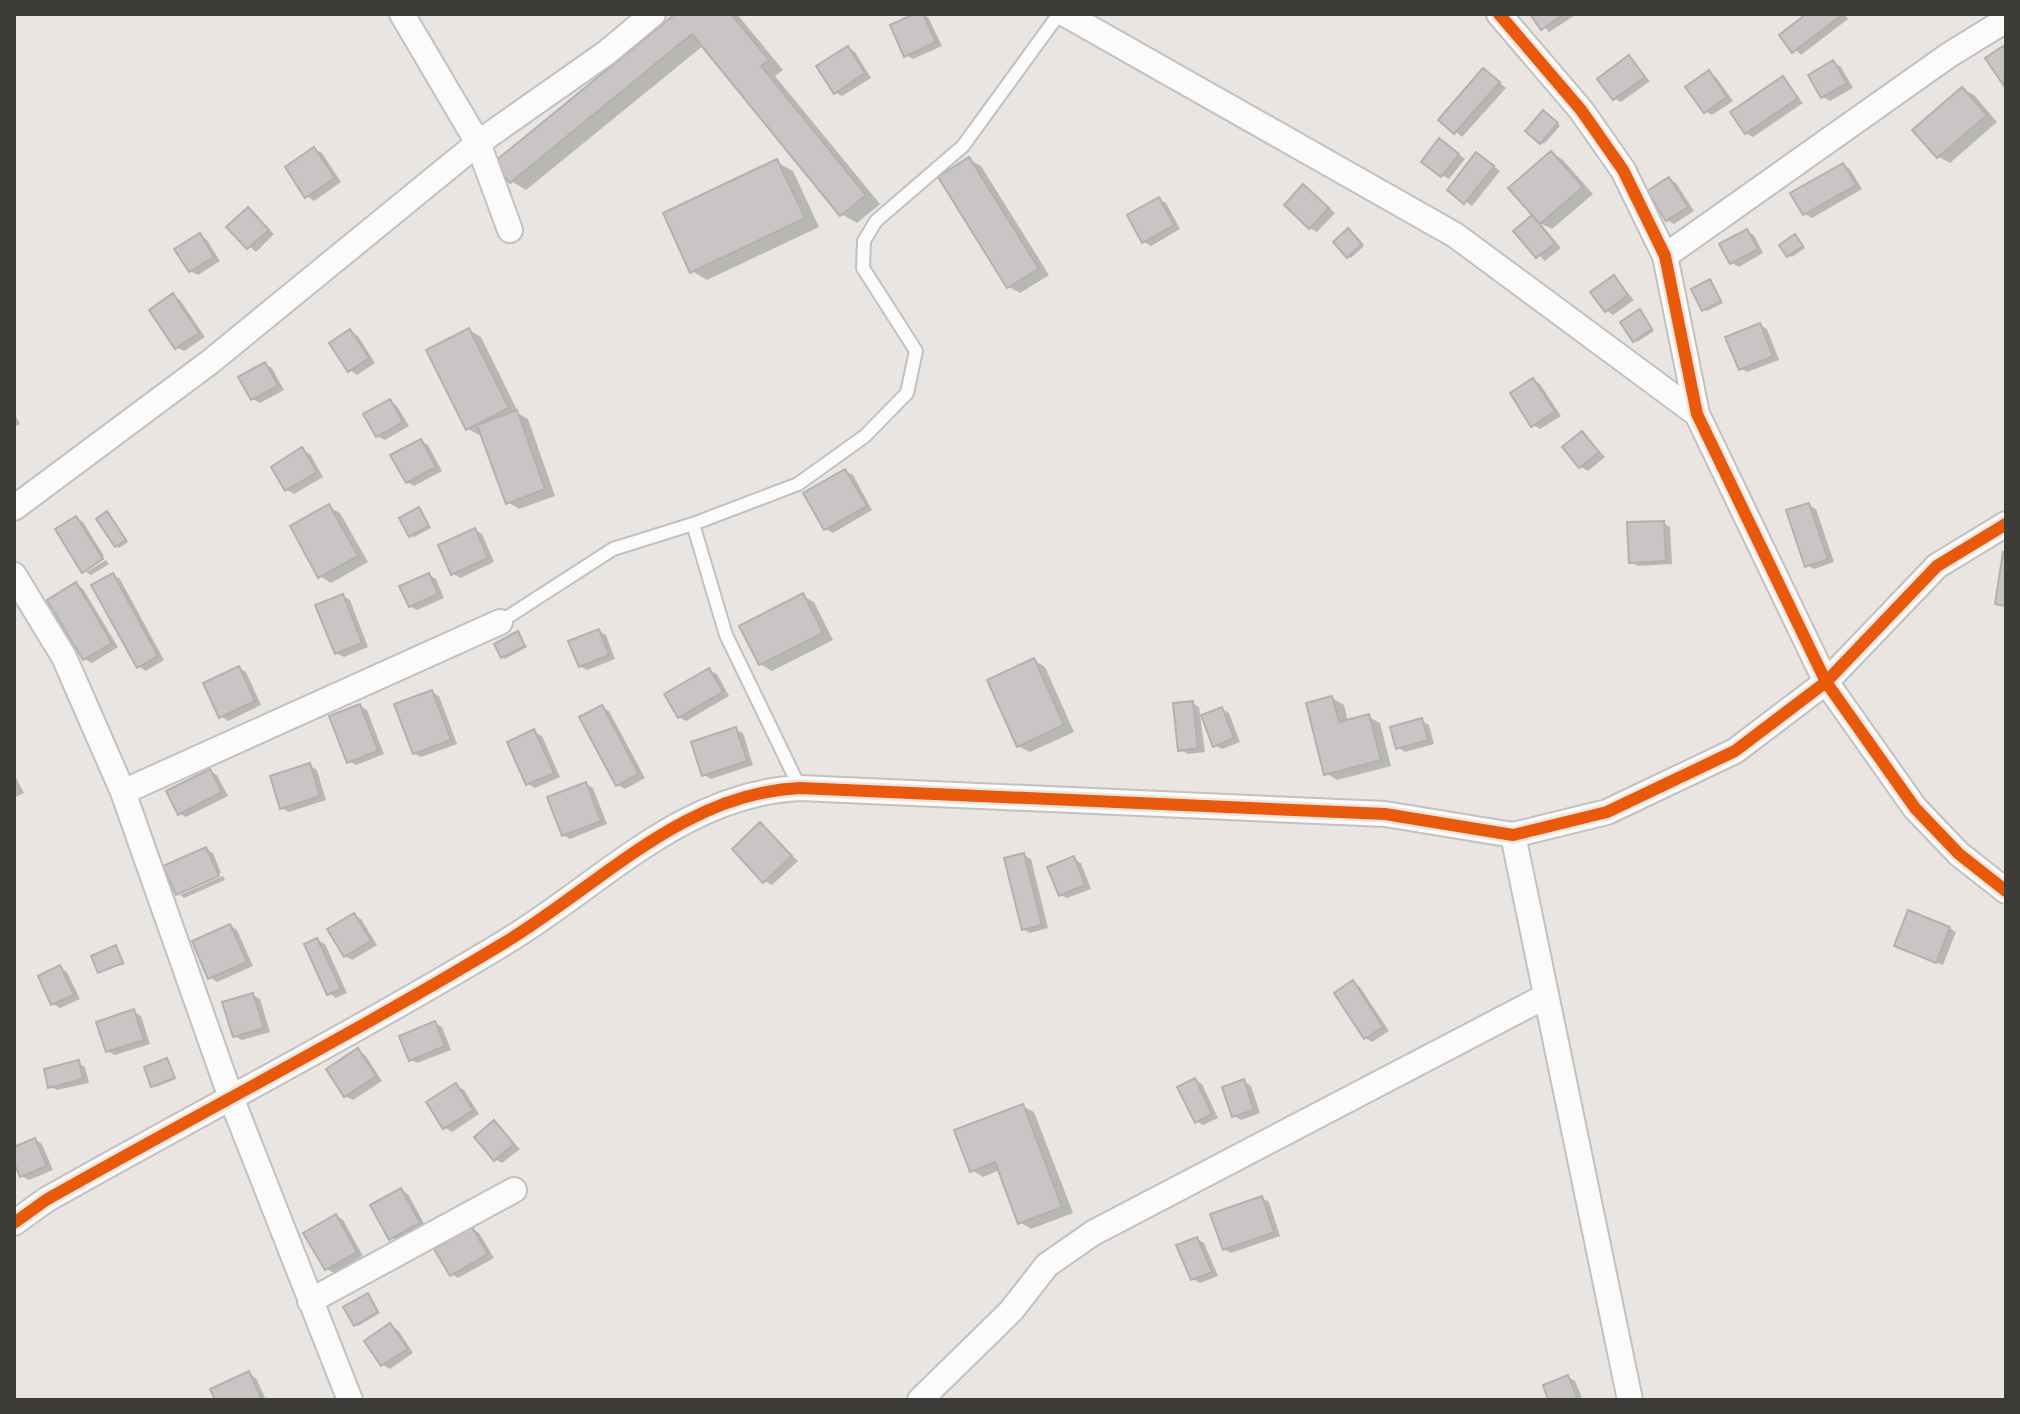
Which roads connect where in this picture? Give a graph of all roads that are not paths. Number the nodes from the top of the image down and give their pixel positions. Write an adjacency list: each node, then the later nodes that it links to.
1 (402, 14): 7 (street)
2 (653, 14): 7 (street)
3 (1059, 14): 12 (lane)
4 (1065, 14): 10 (street)
5 (1499, 14): 9 (street)
6 (2006, 20): 9 (street)
7 (478, 143): 8 (street); 11 (street)
8 (510, 230)
9 (1665, 256): 10 (street)
10 (1697, 414): 16 (street)
11 (14, 508)
12 (693, 524): 15 (lane); 17 (lane)
13 (2006, 524): 16 (street)
14 (14, 575): 18 (street)
15 (500, 622): 18 (street)
16 (1826, 682): 19 (street); 20 (street)
17 (800, 788): 19 (street); 22 (street)
18 (123, 792): 22 (street)
19 (1513, 835): 21 (street)
20 (2006, 891)
21 (1546, 996): 27 (street); 28 (street)
22 (230, 1095): 24 (street); 25 (street)
23 (514, 1190): 25 (street)
24 (14, 1223)
25 (310, 1301): 26 (street)
26 (350, 1400)
27 (920, 1400)
28 (1630, 1400)

